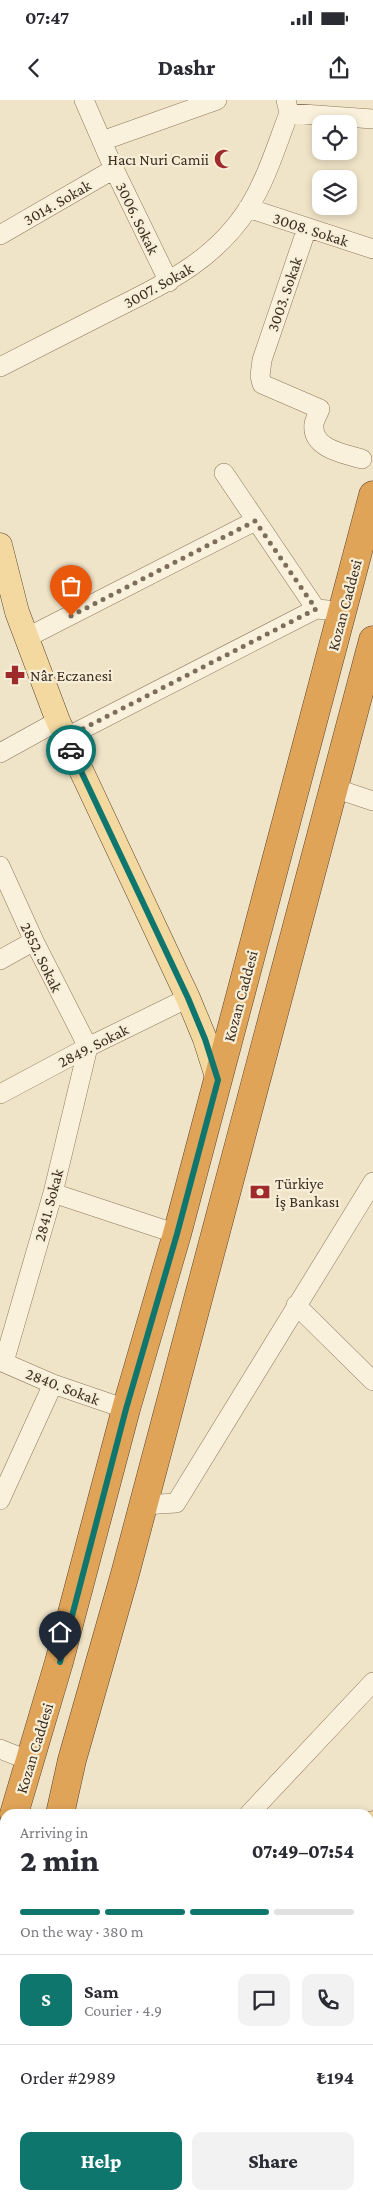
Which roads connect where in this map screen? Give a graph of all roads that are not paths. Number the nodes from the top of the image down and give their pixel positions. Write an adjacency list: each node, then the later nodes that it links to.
1 (84, 100): 5 (street, 3006. Sokak)
2 (217, 100): 5 (street)
3 (287, 106): 4 (street); 7 (street, 3007. Sokak)
4 (373, 119)
5 (102, 142): 6 (street, 3006. Sokak)
6 (114, 169): 9 (street, 3014. Sokak); 11 (street, 3006. Sokak)
7 (248, 208): 8 (street, 3008. Sokak); 11 (street, 3007. Sokak)
8 (307, 228): 10 (street, 3008. Sokak); 13 (street, 3003. Sokak)
9 (0, 236)
10 (373, 249)
11 (169, 282): 12 (street, 3007. Sokak)
12 (0, 367)
13 (362, 459)
14 (224, 473): 16 (street)
15 (373, 495): 19 (highway, Kozan Caddesi)
16 (255, 521): 19 (street); 20 (street)
17 (0, 545): 18 (main road)
18 (4, 577): 20 (main road)
19 (329, 611): 22 (street); 31 (highway, Kozan Caddesi)
20 (26, 638): 22 (main road)
21 (373, 640): 24 (highway)
22 (61, 730): 23 (street); 29 (main road)
23 (0, 753)
24 (334, 788): 25 (street); 42 (highway)
25 (373, 802)
26 (0, 866): 27 (street, 2852. Sokak)
27 (34, 942): 28 (street); 30 (street, 2852. Sokak)
28 (0, 960)
29 (188, 998): 30 (street, 2849. Sokak); 31 (main road)
30 (88, 1046): 32 (street, 2849. Sokak); 34 (street, 2841. Sokak)
31 (218, 1080): 35 (highway, Kozan Caddesi)
32 (0, 1094)
33 (372, 1186): 36 (street)
34 (52, 1193): 35 (street); 37 (street, 2841. Sokak)
35 (177, 1234): 40 (highway, Kozan Caddesi)
36 (296, 1305): 38 (street); 42 (street)
37 (2, 1361): 39 (street, 2840. Sokak)
38 (373, 1381)
39 (53, 1384): 40 (street, 2840. Sokak); 41 (street)
40 (126, 1409): 45 (highway, Kozan Caddesi)
41 (0, 1500)
42 (143, 1504): 47 (highway)
43 (373, 1682): 48 (street)
44 (0, 1749): 45 (street)
45 (30, 1761): 46 (highway, Kozan Caddesi)
46 (16, 1809)
47 (66, 1809)
48 (254, 1809)

